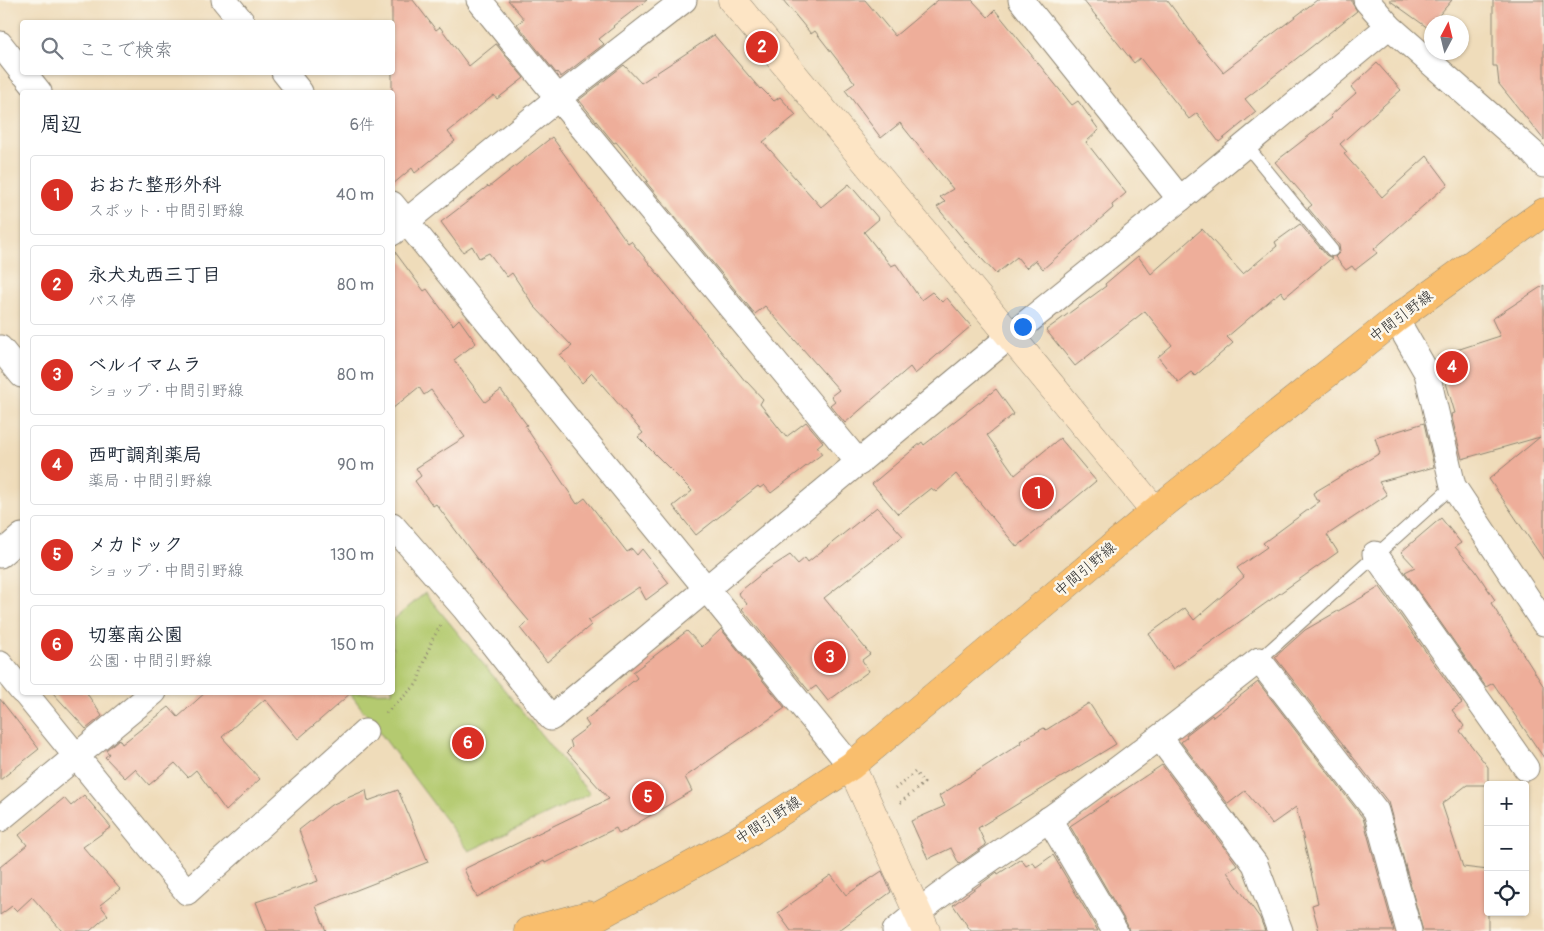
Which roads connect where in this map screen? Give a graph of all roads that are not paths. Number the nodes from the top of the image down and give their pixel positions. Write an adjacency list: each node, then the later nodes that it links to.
1 (224, 0): 7 (street)
2 (479, 0): 15 (street)
3 (684, 0): 15 (street)
4 (732, 0): 23 (street)
5 (1021, 0): 18 (street)
6 (1366, 0): 8 (street)
7 (240, 20)
8 (1389, 26): 16 (street); 17 (street)
9 (0, 44): 10 (street)
10 (20, 68)
11 (25, 75): 13 (street)
12 (286, 75): 14 (street)
13 (37, 90)
14 (298, 90)
15 (558, 98): 20 (street); 26 (street)
16 (1246, 145): 18 (street); 21 (lane)
17 (1544, 165)
18 (1180, 199): 23 (street)
19 (1544, 212): 22 (main road, 中間引野線)
20 (397, 219): 33 (street)
21 (1332, 250)
22 (1396, 319): 27 (street); 28 (main road, 中間引野線)
23 (1010, 336): 26 (street); 28 (street)
24 (0, 348): 25 (street)
25 (20, 373)
26 (859, 463): 33 (street)
27 (1453, 486): 31 (lane); 34 (street)
28 (1155, 510): 43 (main road, 中間引野線)
29 (395, 528): 33 (street)
30 (20, 538): 32 (street)
31 (1375, 554): 35 (lane); 44 (street)
32 (0, 555)
33 (706, 589): 43 (street)
34 (1544, 623)
35 (1259, 660): 41 (street); 54 (street)
36 (0, 664): 37 (street)
37 (20, 688)
38 (25, 695): 42 (street)
39 (150, 695): 42 (street)
40 (366, 732): 42 (street)
41 (1160, 738): 46 (street); 53 (street)
42 (76, 756): 45 (street)
43 (851, 766): 47 (main road, 中間引野線); 48 (street)
44 (1526, 768)
45 (0, 819)
46 (1049, 819): 48 (street); 52 (street)
47 (614, 908): 49 (main road, 中間引野線); 50 (main road, 中間引野線)
48 (922, 921): 51 (street)
49 (528, 931)
50 (570, 931)
51 (895, 931)
52 (1115, 931)
53 (1280, 931)
54 (1409, 931)

